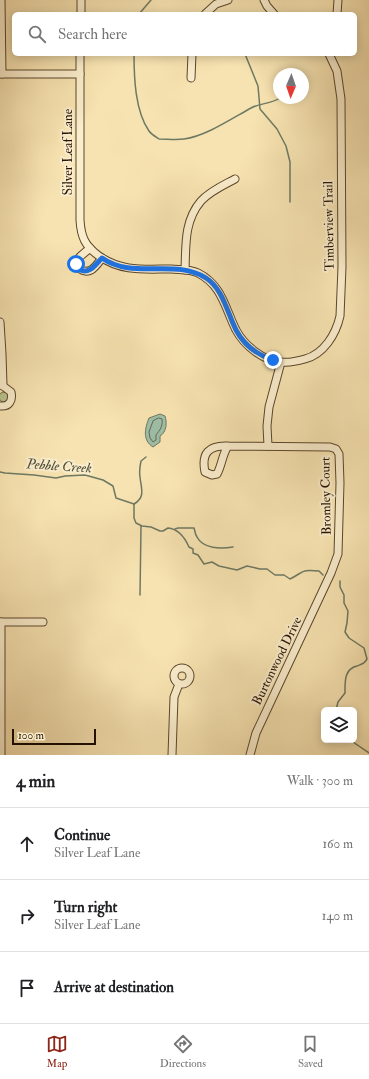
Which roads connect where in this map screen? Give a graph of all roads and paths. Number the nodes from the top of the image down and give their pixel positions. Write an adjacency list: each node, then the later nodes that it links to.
1 (1, 0): 13 (street)
2 (81, 0): 6 (street)
3 (228, 0): 7 (street)
4 (264, 0): 8 (street)
5 (338, 0): 9 (street)
6 (80, 12)
7 (207, 12)
8 (272, 12)
9 (337, 12)
10 (80, 56): 14 (street, Silver Leaf Lane)
11 (192, 56): 15 (street)
12 (330, 56): 21 (street, Timberview Trail)
13 (1, 74): 14 (street)
14 (80, 74): 17 (street, Silver Leaf Lane)
15 (191, 78)
16 (235, 179): 19 (street)
17 (90, 248): 18 (street, Silver Leaf Lane); 18 (street)
18 (102, 258): 19 (street, Silver Leaf Lane)
19 (185, 270): 21 (street, Silver Leaf Lane)
20 (0, 322): 22 (street)
21 (281, 362): 25 (street)
22 (1, 387): 23 (street)
23 (0, 406)
24 (228, 446): 25 (street, Bromley Court)
25 (268, 446): 26 (street, Bromley Court)
26 (329, 578): 32 (street, Burtonwood Drive)
27 (1, 622): 28 (street); 30 (street)
28 (43, 622)
29 (179, 684): 31 (street)
30 (2, 755)
31 (172, 755)
32 (250, 755)

